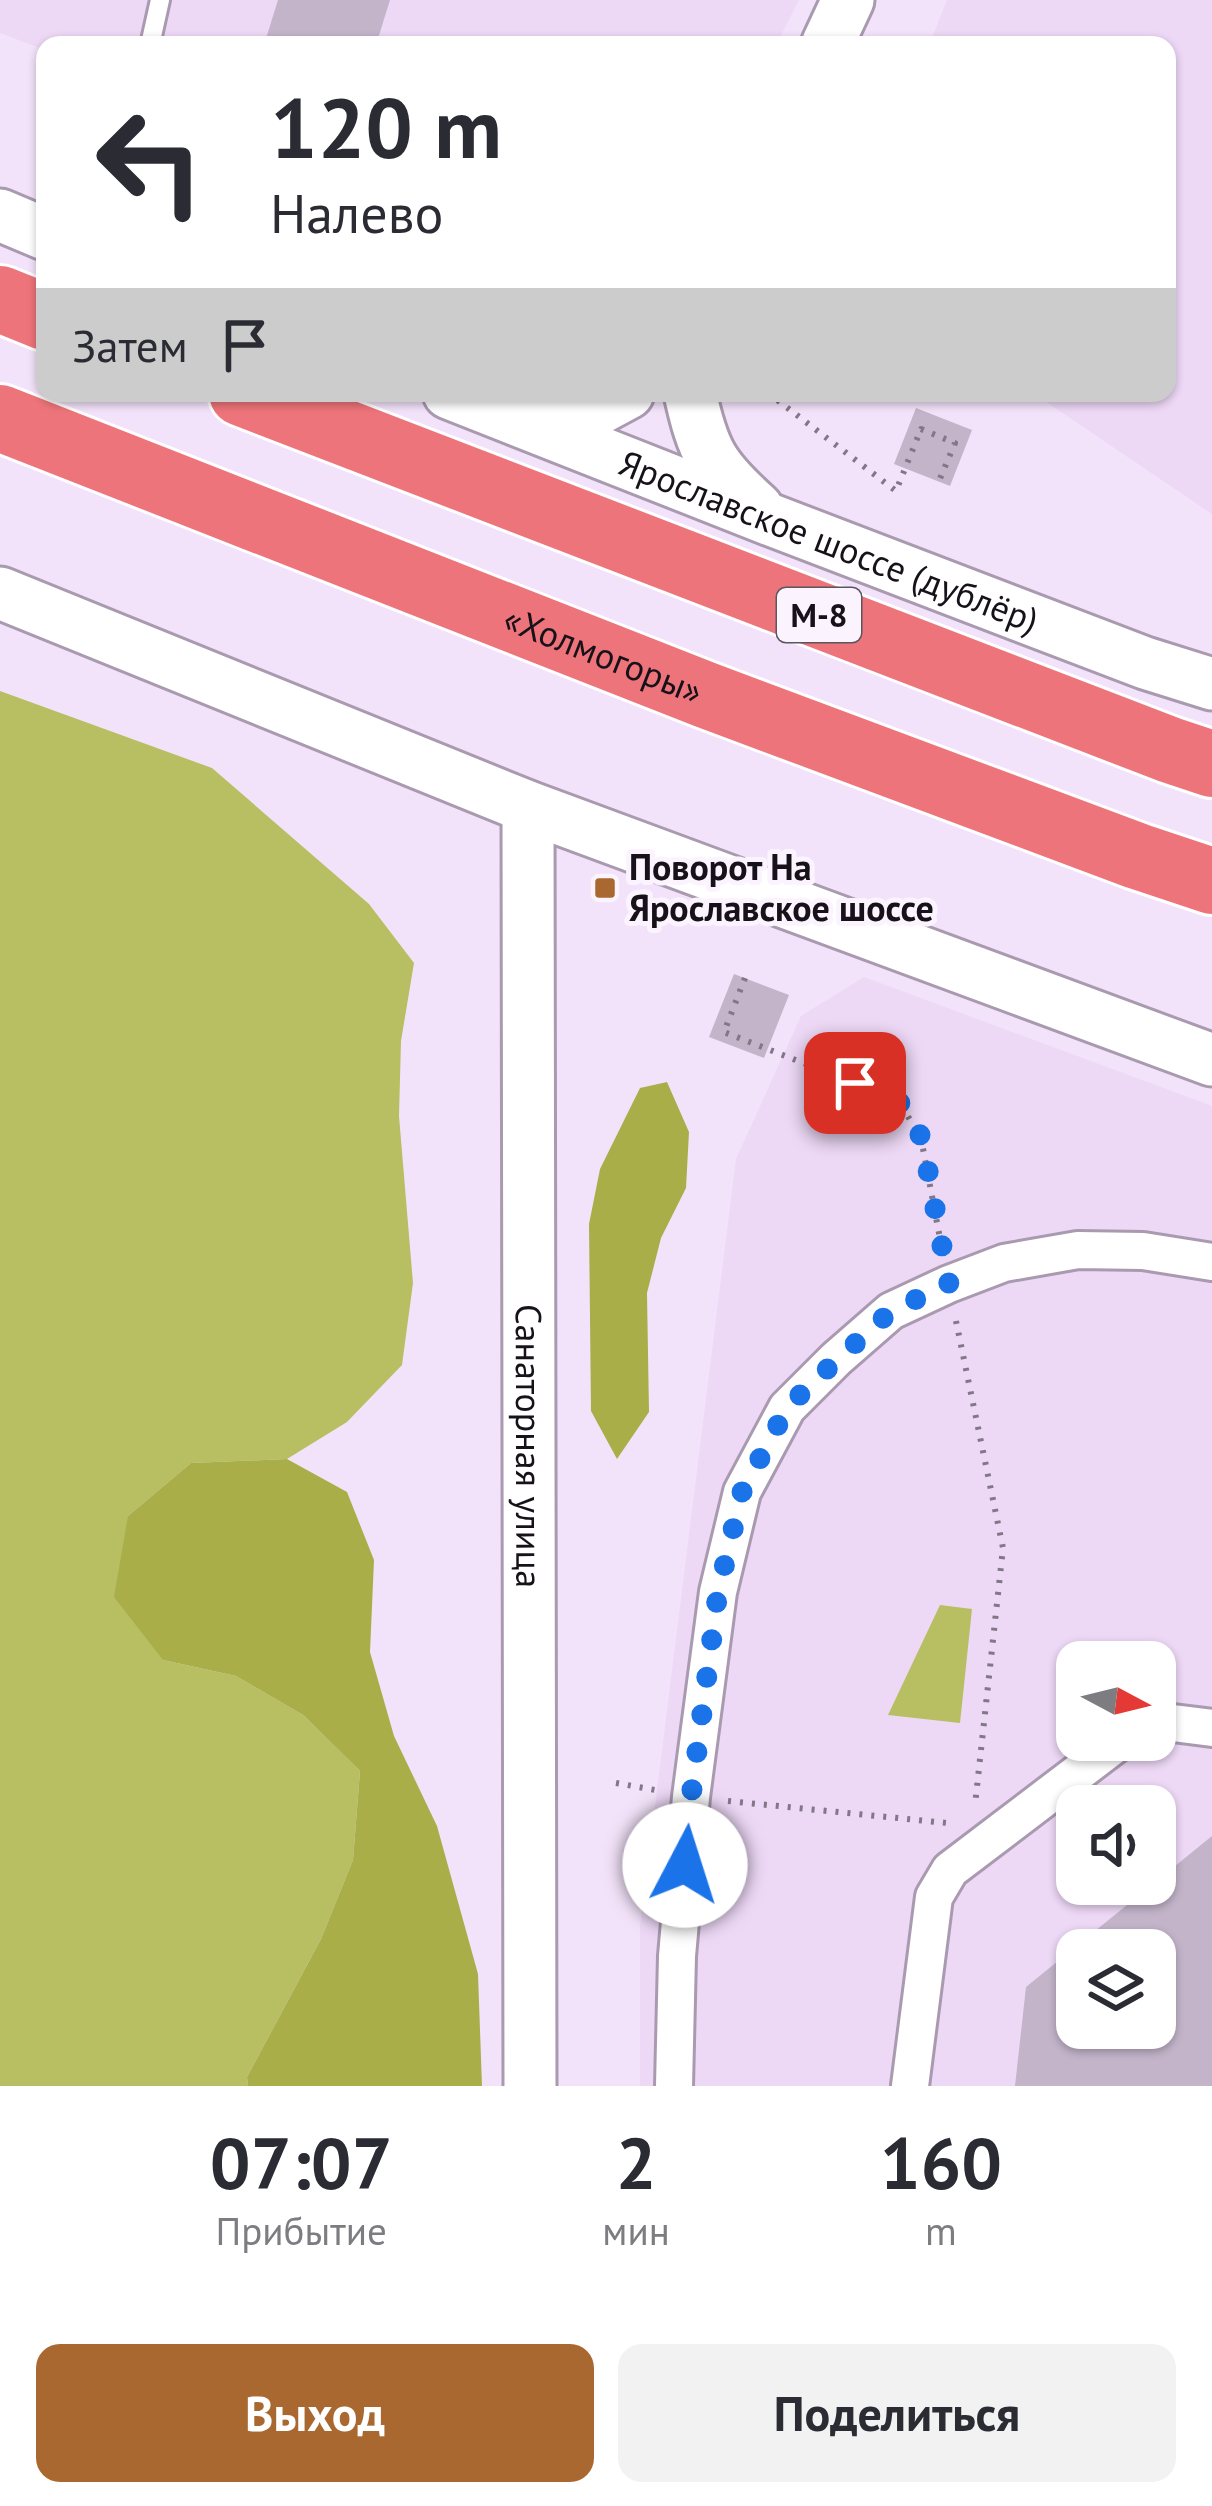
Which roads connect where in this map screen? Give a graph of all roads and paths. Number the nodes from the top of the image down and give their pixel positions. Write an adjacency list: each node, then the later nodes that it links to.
1 (160, 0): 3 (lane)
2 (848, 0): 4 (street)
3 (152, 36)
4 (831, 36)
5 (0, 215): 6 (street)
6 (36, 230)
7 (0, 299): 8 (highway)
8 (36, 313)
9 (265, 402): 20 (highway, М-8)
10 (472, 402): 15 (street, Ярославское шоссе (дублёр))
11 (611, 402): 15 (street)
12 (692, 402): 17 (street)
13 (780, 402): 16 (path)
14 (0, 418): 22 (highway, «Холмогоры»)
15 (532, 425): 17 (street, Ярославское шоссе (дублёр))
16 (939, 482)
17 (771, 520): 19 (street, Ярославское шоссе (дублёр))
18 (0, 593): 21 (street)
19 (1212, 685)
20 (1212, 764)
21 (528, 807): 24 (street); 33 (street, Санаторная улица)
22 (1212, 881)
23 (745, 978): 26 (path)
24 (1212, 1060)
25 (1212, 1262): 26 (street)
26 (949, 1284): 31 (street); 32 (path)
27 (1176, 1723): 28 (street)
28 (1212, 1728)
29 (1088, 1761): 32 (street)
30 (616, 1783): 31 (path)
31 (691, 1797): 32 (path); 34 (street)
32 (978, 1831): 35 (street)
33 (530, 2086)
34 (674, 2086)
35 (910, 2086)

